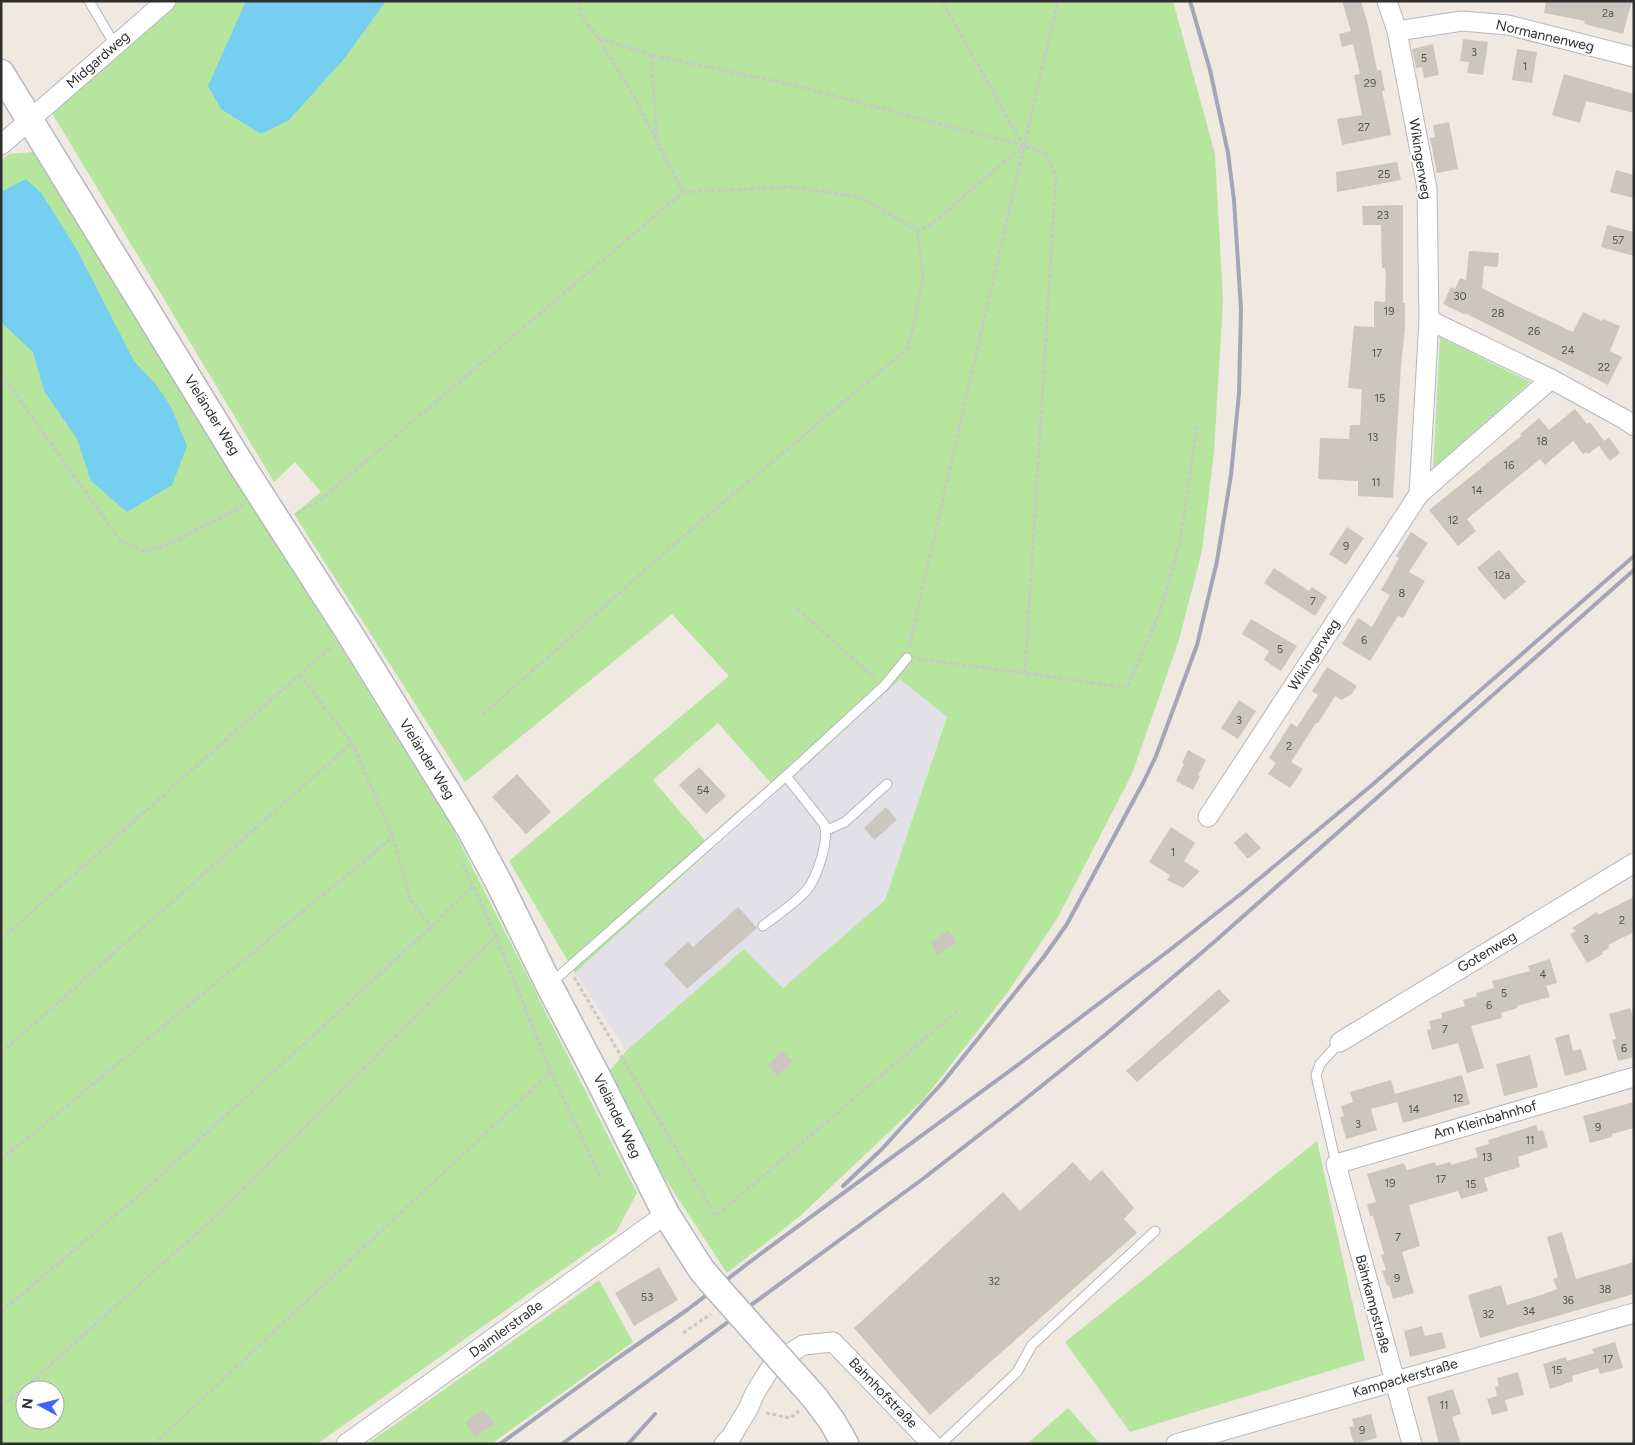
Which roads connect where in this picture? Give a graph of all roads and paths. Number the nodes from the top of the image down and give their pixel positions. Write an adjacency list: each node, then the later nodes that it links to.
1 (89, 1): 9 (lane)
2 (166, 1): 9 (street, Midgardweg)
3 (578, 1): 8 (path)
4 (942, 1): 16 (path)
5 (1058, 1): 16 (path)
6 (1387, 1): 7 (street, Wikingerweg)
7 (1397, 31): 11 (street, Normannenweg); 19 (street, Wikingerweg)
8 (598, 38): 10 (path); 14 (path)
9 (115, 45): 13 (street, Midgardweg)
10 (650, 54): 14 (path); 16 (path)
11 (1634, 57)
12 (1, 73): 13 (street, Vieländer Weg)
13 (30, 119): 15 (street, Midgardweg); 25 (street, Vieländer Weg)
14 (657, 141): 17 (path)
15 (1, 145)
16 (1024, 146): 18 (path); 29 (path); 30 (path)
17 (683, 192): 18 (path); 26 (path)
18 (917, 230): 33 (path)
19 (1428, 320): 21 (street); 24 (street, Wikingerweg)
20 (1, 374): 25 (path)
21 (1552, 379): 23 (street); 24 (street, Wikingerweg)
22 (1196, 426): 30 (path)
23 (1634, 426)
24 (1419, 494): 37 (street, Wikingerweg)
25 (262, 496): 26 (street, Vieländer Weg)
26 (279, 523): 28 (street, Vieländer Weg)
27 (797, 609): 32 (path)
28 (348, 631): 31 (path); 42 (street, Vieländer Weg)
29 (907, 658): 30 (path); 32 (lane)
30 (1025, 673)
31 (300, 675): 34 (path); 47 (path)
32 (884, 686): 35 (lane)
33 (482, 715)
34 (352, 743): 39 (path); 52 (path)
35 (786, 776): 38 (lane); 48 (lane)
36 (887, 784): 38 (lane)
37 (1208, 817)
38 (826, 830): 45 (lane)
39 (393, 837): 44 (path); 55 (path)
40 (458, 855): 43 (path)
41 (1634, 863): 51 (street, Gotenweg)
42 (492, 869): 43 (path); 49 (street, Vieländer Weg)
43 (473, 887): 44 (path); 46 (path)
44 (431, 926): 60 (path)
45 (763, 926)
46 (496, 936): 53 (path); 66 (path)
47 (1, 938)
48 (568, 968): 49 (lane); 50 (path)
49 (549, 985): 58 (street, Vieländer Weg)
50 (957, 1011)
51 (1340, 1042): 56 (lane)
52 (1, 1053)
53 (552, 1072): 57 (path); 68 (path)
54 (1634, 1077): 56 (street, Am Kleinbahnhof)
55 (1, 1160)
56 (1336, 1164): 64 (street, Bährkampstraße)
57 (601, 1178)
58 (666, 1214): 65 (street, Vieländer Weg, bridge); 69 (street, Daimlerstraße)
59 (1156, 1231): 73 (lane)
60 (1, 1312)
61 (1634, 1313): 64 (street, Kampackerstraße)
62 (711, 1314): 63 (path)
63 (684, 1334)
64 (1394, 1381): 74 (street, Kampackerstraße); 75 (street, Bährkampstraße)
65 (816, 1398): 67 (path); 71 (street, Vieländer Weg)
66 (1, 1406)
67 (748, 1409): 70 (street); 72 (street, Bahnhofstraße)
68 (154, 1444)
69 (346, 1444)
70 (724, 1444)
71 (845, 1444)
72 (932, 1444)
73 (941, 1444)
74 (1176, 1444)
75 (1412, 1444)

